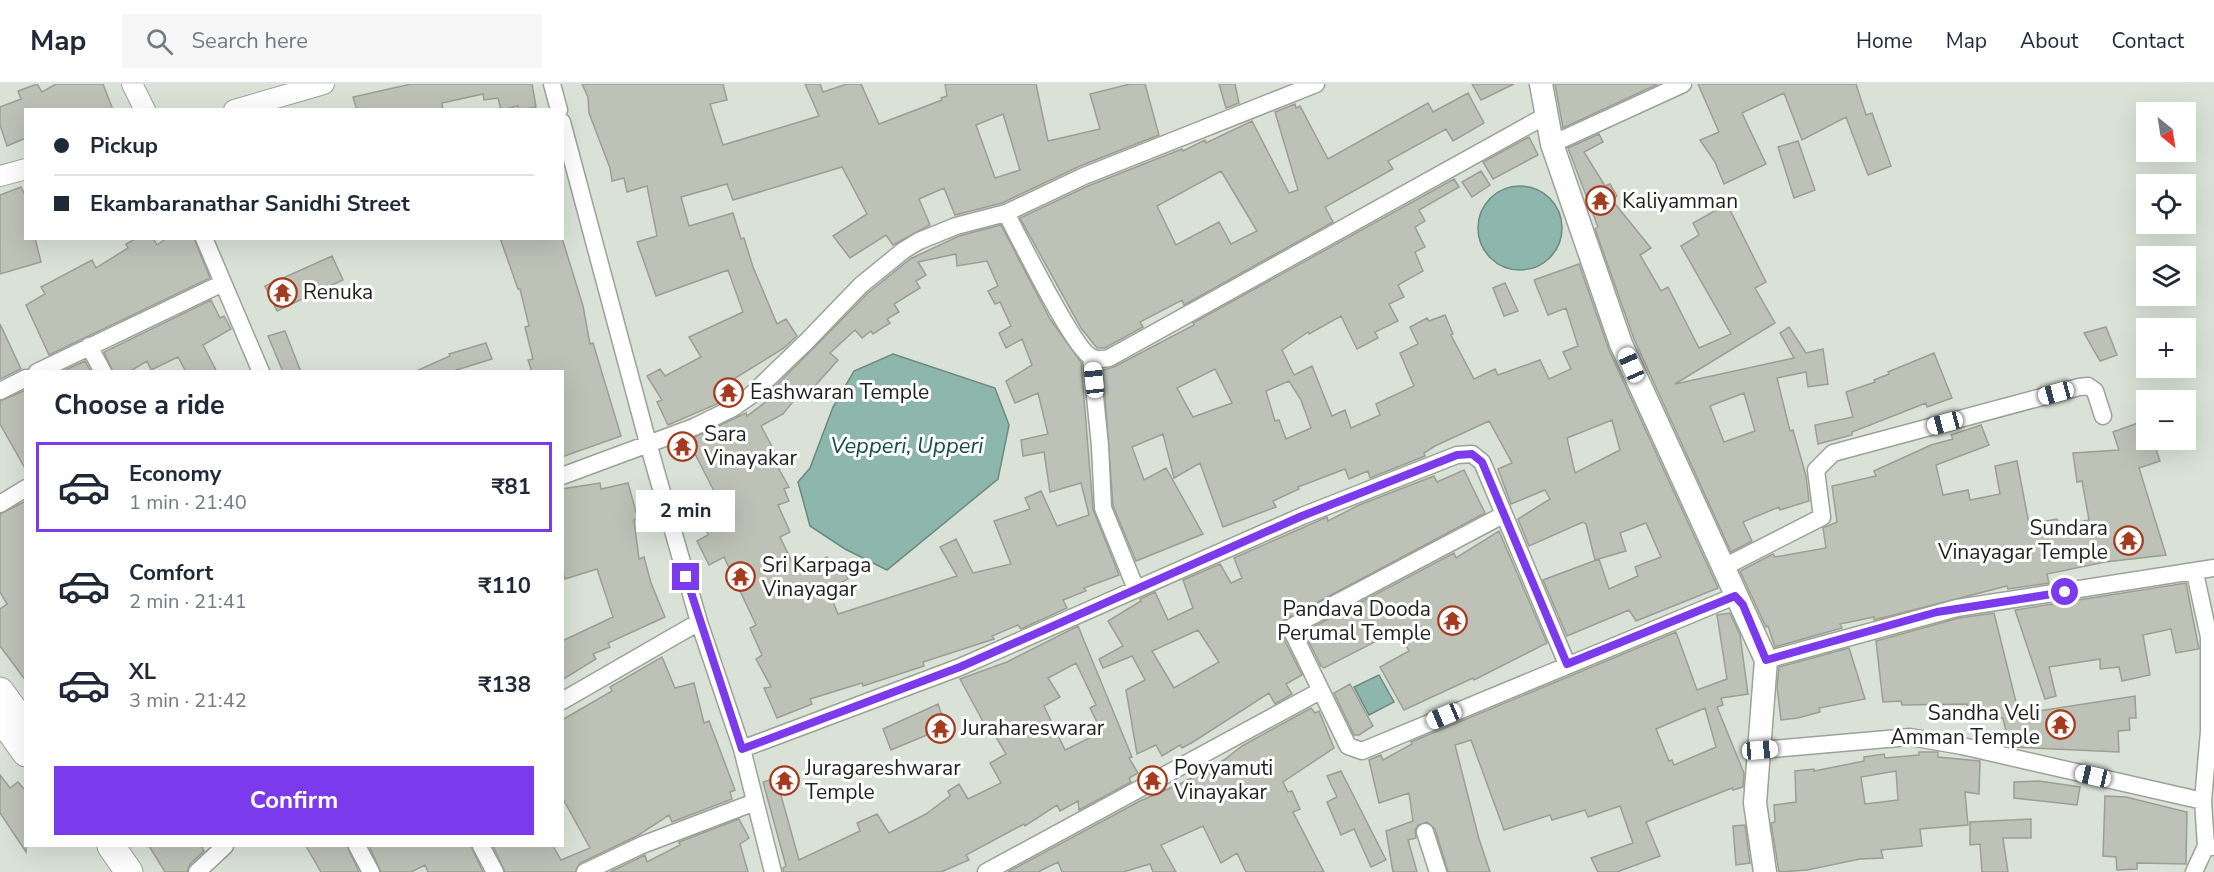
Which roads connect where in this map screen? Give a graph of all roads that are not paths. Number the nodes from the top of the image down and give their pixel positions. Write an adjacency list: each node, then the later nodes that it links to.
1 (132, 84): 7 (street)
2 (324, 84): 8 (street)
3 (552, 84): 9 (street)
4 (1316, 84): 15 (street)
5 (1541, 84): 10 (main road)
6 (1683, 84): 12 (street)
7 (144, 108)
8 (241, 108)
9 (558, 108)
10 (1547, 115): 12 (main road); 19 (street)
11 (564, 129): 26 (street)
12 (1552, 144): 31 (main road)
13 (24, 170): 14 (street)
14 (0, 177)
15 (1006, 213): 19 (street); 26 (street)
16 (205, 240): 17 (street)
17 (223, 283): 18 (street); 22 (street)
18 (89, 346): 20 (street); 21 (street)
19 (1091, 357): 34 (street)
20 (41, 370)
21 (102, 370)
22 (260, 370)
23 (24, 379): 24 (street)
24 (0, 391)
25 (2103, 416): 31 (street)
26 (648, 443): 27 (street); 36 (street)
27 (564, 475)
28 (24, 489): 29 (street)
29 (0, 504)
30 (1503, 516): 34 (street); 38 (street); 40 (street)
31 (1722, 568): 35 (main road)
32 (2214, 568): 33 (street)
33 (2195, 573): 37 (street); 47 (street)
34 (1136, 589): 44 (street)
35 (1735, 596): 37 (main road); 38 (street)
36 (699, 622): 41 (street); 44 (street)
37 (1766, 660): 46 (main road)
38 (1567, 664): 40 (street)
39 (0, 691): 43 (highway)
40 (1320, 691): 63 (street)
41 (564, 700)
42 (0, 717): 45 (highway)
43 (24, 724)
44 (742, 749): 48 (street)
45 (24, 750)
46 (1760, 750): 47 (street); 65 (main road)
47 (2202, 801): 55 (street)
48 (755, 802): 61 (street); 62 (street)
49 (1425, 832): 64 (street)
50 (93, 847): 56 (highway)
51 (112, 847): 57 (highway)
52 (224, 847): 58 (street)
53 (358, 847): 59 (street)
54 (482, 847): 60 (street)
55 (2210, 847): 66 (street)
56 (110, 872)
57 (129, 872)
58 (197, 872)
59 (371, 872)
60 (495, 872)
61 (585, 872)
62 (773, 872)
63 (986, 872)
64 (1438, 872)
65 (1765, 872)
66 (2194, 872)

